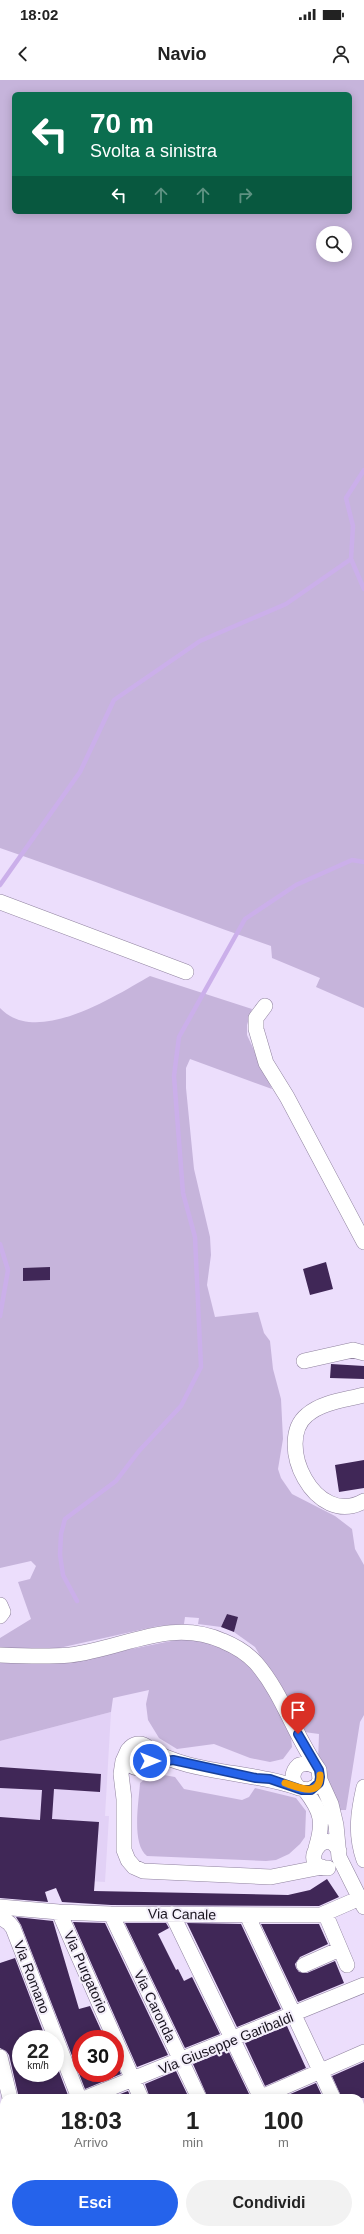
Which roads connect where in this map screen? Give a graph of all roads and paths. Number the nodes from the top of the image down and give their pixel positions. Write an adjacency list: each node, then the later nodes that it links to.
1 (0, 902): 2 (street)
2 (186, 972)
3 (265, 1006): 4 (street)
4 (364, 1242)
5 (364, 1353): 6 (street)
6 (304, 1361)
7 (364, 1395): 8 (street)
8 (364, 1501)
9 (0, 1605): 10 (street)
10 (0, 1616)
11 (0, 1655): 12 (street)
12 (298, 1734): 17 (street); 18 (street)
13 (148, 1748): 14 (street); 15 (street); 16 (street)
14 (128, 1750): 16 (street); 22 (street)
15 (173, 1760): 16 (street); 19 (street)
16 (143, 1766): 22 (street)
17 (296, 1768): 18 (street); 19 (street); 20 (street)
18 (318, 1774): 20 (street); 25 (street)
19 (270, 1779): 20 (street)
20 (302, 1789): 24 (street)
21 (363, 1795): 23 (street)
22 (124, 1799): 28 (street)
23 (360, 1826): 26 (street)
24 (315, 1851): 25 (street); 27 (street); 28 (street)
25 (339, 1854): 27 (street); 29 (street)
26 (364, 1860)
27 (325, 1868): 28 (street); 29 (street)
28 (284, 1874)
29 (362, 1902): 32 (street, Via Canale)
30 (0, 1907): 31 (street, Via Canale)
31 (59, 1912): 33 (street, Via Canale); 47 (street, Via Purgatorio)
32 (325, 1913): 35 (street, Via Canale); 37 (street)
33 (111, 1914): 34 (street, Via Canale); 45 (street, Via Caronda)
34 (172, 1914): 35 (street, Via Canale); 42 (street)
35 (247, 1915): 41 (street)
36 (4, 1920): 49 (street, Via Romano)
37 (340, 1949): 38 (street); 39 (street)
38 (304, 1965)
39 (347, 1965)
40 (364, 1986): 41 (street, Via Giuseppe Garibaldi)
41 (294, 2015): 42 (street, Via Giuseppe Garibaldi); 46 (street)
42 (233, 2039): 45 (street, Via Giuseppe Garibaldi); 53 (street)
43 (364, 2052): 46 (street)
44 (0, 2057): 48 (street)
45 (181, 2061): 47 (street, Via Giuseppe Garibaldi); 52 (street, Via Caronda)
46 (320, 2071): 54 (street); 55 (street)
47 (134, 2080): 50 (street, Via Giuseppe Garibaldi); 51 (street, Via Purgatorio)
48 (9, 2094)
49 (77, 2094)
50 (97, 2094)
51 (139, 2094)
52 (197, 2094)
53 (258, 2094)
54 (269, 2094)
55 (331, 2094)

